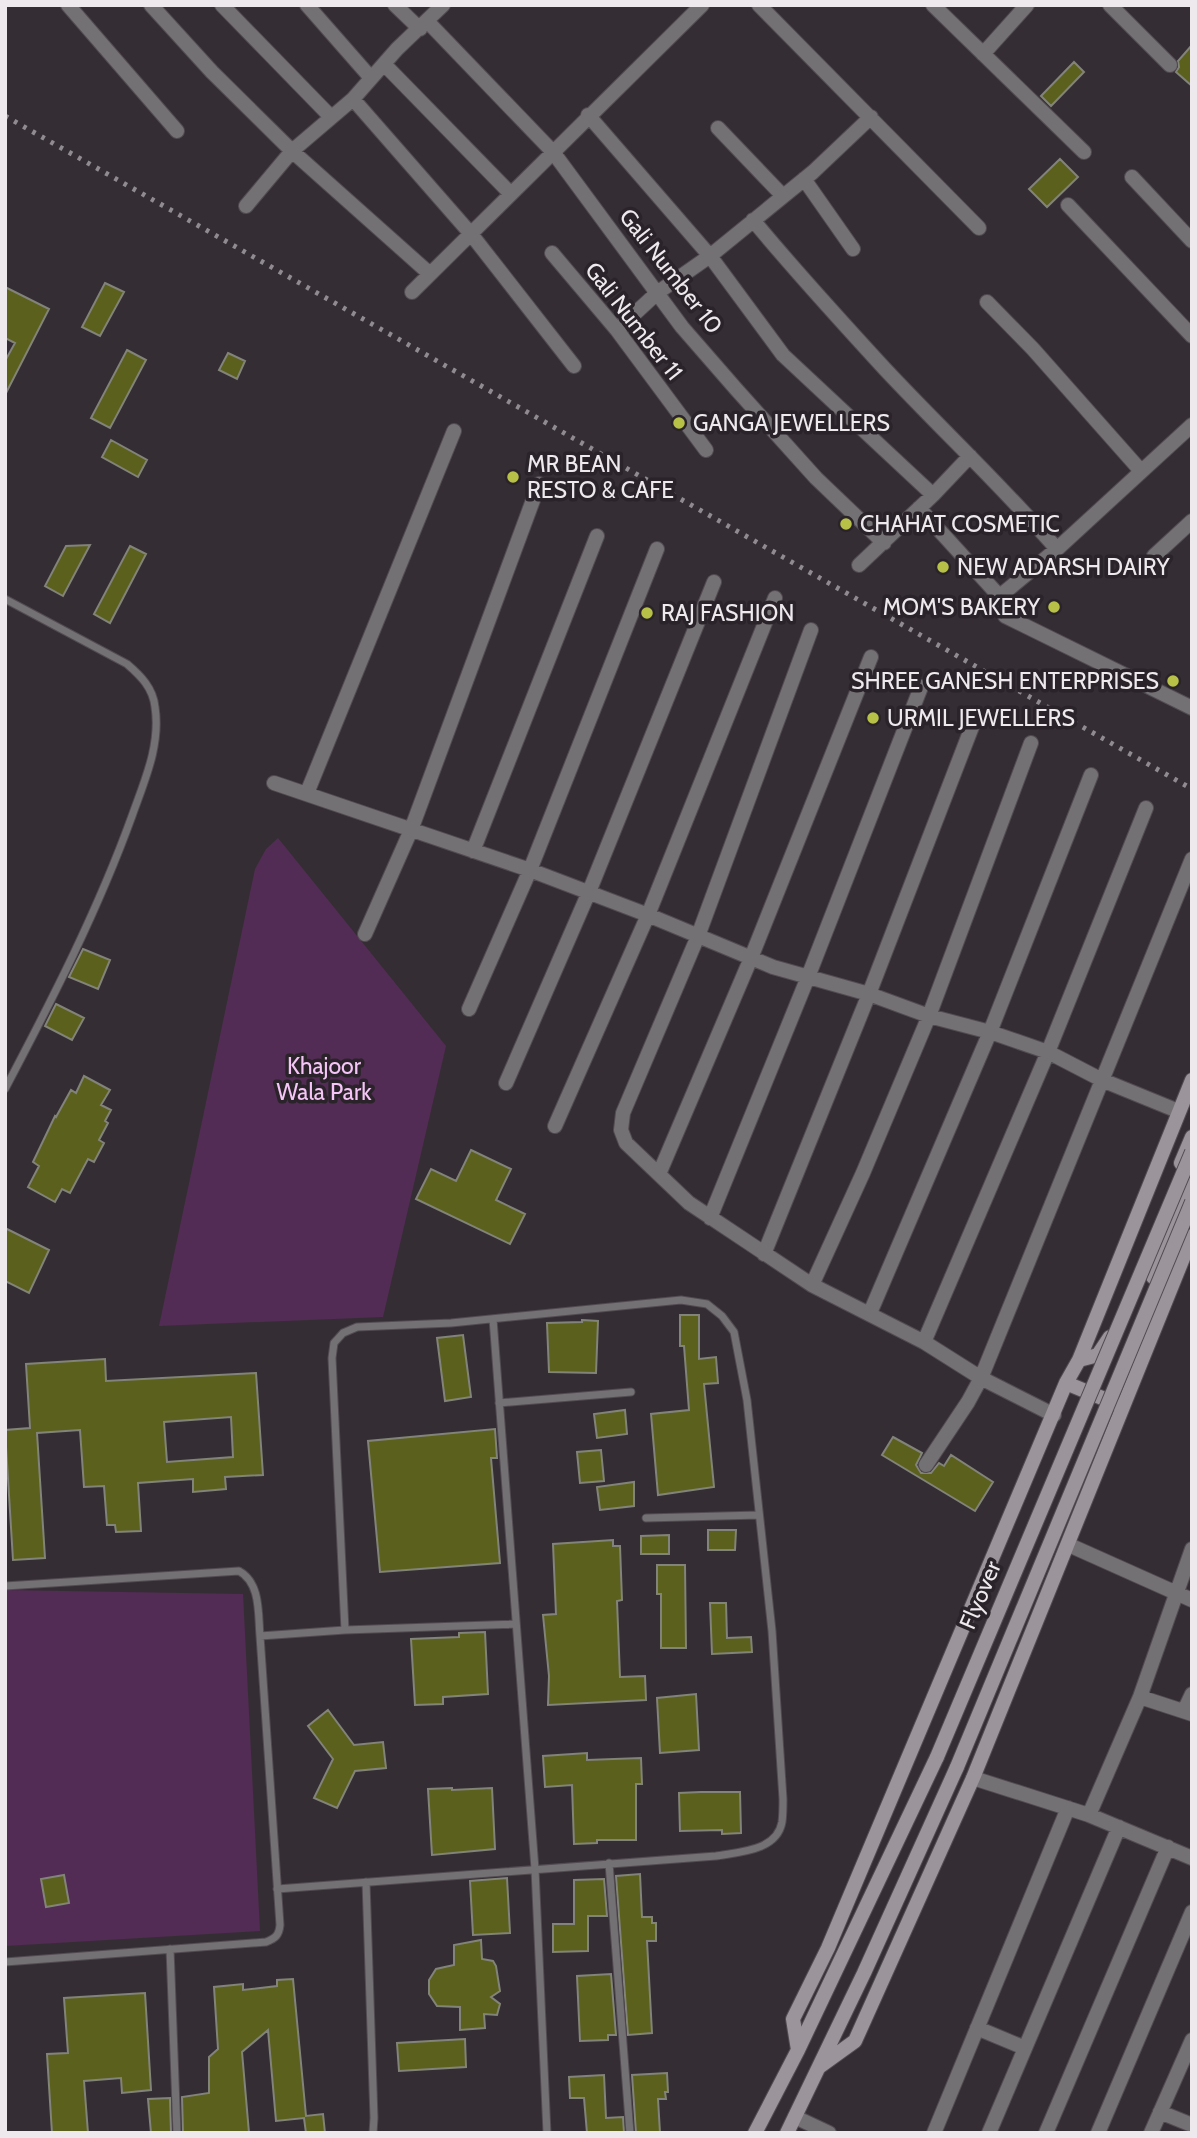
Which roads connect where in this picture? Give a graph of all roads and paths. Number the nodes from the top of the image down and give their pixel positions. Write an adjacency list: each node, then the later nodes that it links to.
1 (68, 5): 22 (street)
2 (151, 5): 23 (street)
3 (222, 5): 19 (street)
4 (307, 5): 16 (street)
5 (395, 5): 12 (street, Gali Number 10)
6 (443, 5): 12 (street)
7 (702, 5): 18 (street)
8 (759, 5): 20 (street)
9 (933, 5): 13 (street)
10 (1027, 5): 13 (street)
11 (1110, 5): 15 (street)
12 (424, 25): 14 (street); 24 (street, Gali Number 10)
13 (983, 54): 25 (street)
14 (384, 64): 16 (street); 28 (street)
15 (1170, 65)
16 (371, 78): 17 (street)
17 (353, 99): 19 (street); 34 (street)
18 (588, 115): 24 (street); 38 (street)
19 (331, 117): 23 (street)
20 (871, 117): 27 (street); 33 (street)
21 (718, 128): 29 (street)
22 (177, 131)
23 (292, 151): 31 (street); 39 (street)
24 (553, 152): 28 (street); 41 (street, Gali Number 10)
25 (1084, 152)
26 (1132, 177): 35 (street)
27 (804, 179): 29 (street); 36 (street)
28 (511, 194): 34 (street)
29 (783, 196): 32 (street)
30 (1068, 205): 44 (street)
31 (246, 206)
32 (753, 220): 38 (street); 49 (street)
33 (979, 228)
34 (471, 234): 39 (street); 45 (street)
35 (1192, 241)
36 (853, 249)
37 (552, 253): 43 (street, Gali Number 11)
38 (710, 256): 41 (street); 52 (street)
39 (430, 274): 40 (street)
40 (412, 292)
41 (657, 293): 43 (street); 56 (street, Gali Number 10)
42 (987, 302): 50 (street)
43 (617, 330): 48 (street, Gali Number 11)
44 (1192, 336)
45 (574, 366)
46 (1192, 425): 50 (street)
47 (454, 431): 73 (street)
48 (706, 450)
49 (970, 456): 52 (street); 57 (street)
50 (1141, 471): 57 (street)
51 (539, 484): 75 (street)
52 (933, 495): 53 (street)
53 (919, 508): 56 (street); 63 (street)
54 (1192, 521): 59 (street)
55 (597, 536): 76 (street)
56 (884, 543): 60 (street)
57 (1057, 549): 63 (street)
58 (657, 550): 78 (street)
59 (1154, 556)
60 (859, 565)
61 (714, 582): 79 (street)
62 (775, 598): 80 (street)
63 (1001, 598): 68 (street)
64 (5, 599): 93 (lane)
65 (811, 630): 82 (street)
66 (871, 657): 83 (street)
67 (921, 687): 84 (street)
68 (1192, 708)
69 (975, 719): 85 (street)
70 (1031, 743): 87 (street)
71 (1091, 775): 88 (street)
72 (274, 783): 73 (street)
73 (307, 793): 75 (street)
74 (1146, 808): 89 (street)
75 (411, 830): 76 (street); 81 (street)
76 (473, 851): 78 (street)
77 (1192, 859): 90 (street)
78 (530, 870): 79 (street); 86 (street)
79 (589, 892): 80 (street); 92 (street)
80 (648, 915): 82 (street); 95 (street)
81 (365, 934)
82 (698, 936): 83 (street); 98 (street)
83 (751, 958): 84 (street); 98 (street)
84 (808, 977): 85 (street); 101 (street)
85 (869, 994): 87 (street); 103 (street)
86 (469, 1009)
87 (929, 1016): 88 (street); 104 (street)
88 (990, 1032): 89 (street); 105 (street)
89 (1048, 1052): 90 (street); 107 (street)
90 (1102, 1080): 94 (street); 109 (street)
91 (1192, 1080): 94 (street)
92 (506, 1083)
93 (5, 1088)
94 (1178, 1111): 108 (street)
95 (555, 1126)
96 (1192, 1137): 108 (street)
97 (1192, 1152): 146 (street, Flyover, bridge)
98 (659, 1174): 101 (street)
99 (1192, 1181): 111 (street)
100 (1192, 1202): 147 (street, Flyover, bridge)
101 (710, 1218): 103 (street)
102 (1191, 1238): 111 (street)
103 (764, 1254): 104 (street)
104 (812, 1285): 105 (street)
105 (870, 1313): 107 (street)
106 (493, 1319): 113 (lane); 117 (lane); 125 (lane)
107 (924, 1342): 109 (street)
108 (1079, 1360): 110 (street)
109 (981, 1378): 115 (street); 116 (street)
110 (1066, 1383): 114 (street); 115 (street)
111 (1133, 1385): 114 (street)
112 (631, 1392): 113 (lane)
113 (499, 1403): 124 (lane)
114 (1124, 1407): 119 (street)
115 (1054, 1415): 146 (street)
116 (926, 1465)
117 (759, 1515): 118 (lane); 136 (lane)
118 (646, 1518)
119 (1069, 1545): 122 (street); 130 (street)
120 (1192, 1549): 122 (street)
121 (5, 1586): 126 (lane)
122 (1175, 1593): 123 (street); 128 (street)
123 (1192, 1600)
124 (516, 1624): 125 (lane); 137 (lane)
125 (345, 1630): 126 (lane)
126 (260, 1636): 139 (lane)
127 (1192, 1694): 129 (street)
128 (1140, 1696): 129 (street); 132 (street)
129 (1188, 1713)
130 (973, 1778): 131 (street); 147 (street)
131 (1068, 1808): 132 (street); 143 (street)
132 (1089, 1815): 133 (street)
133 (1119, 1827): 134 (street); 145 (street)
134 (1168, 1847): 135 (street); 160 (street)
135 (1192, 1858)
136 (609, 1863): 137 (lane); 155 (lane)
137 (535, 1869): 138 (lane); 154 (lane)
138 (366, 1882): 139 (lane); 153 (lane)
139 (277, 1889): 141 (lane)
140 (1192, 1912): 161 (street)
141 (170, 1949): 142 (lane); 152 (lane)
142 (5, 1962)
143 (977, 2028): 145 (street); 158 (street)
144 (1192, 2040): 148 (street)
145 (1025, 2048): 159 (street)
146 (798, 2050): 156 (street, Flyover)
147 (819, 2067): 149 (street, Flyover)
148 (1160, 2112): 150 (street); 162 (street)
149 (795, 2117): 151 (street); 157 (street, Flyover)
150 (1192, 2125)
151 (825, 2132)
152 (177, 2133)
153 (373, 2133)
154 (547, 2133)
155 (629, 2133)
156 (755, 2133)
157 (788, 2133)
158 (934, 2133)
159 (989, 2133)
160 (1046, 2133)
161 (1098, 2133)
162 (1151, 2133)

